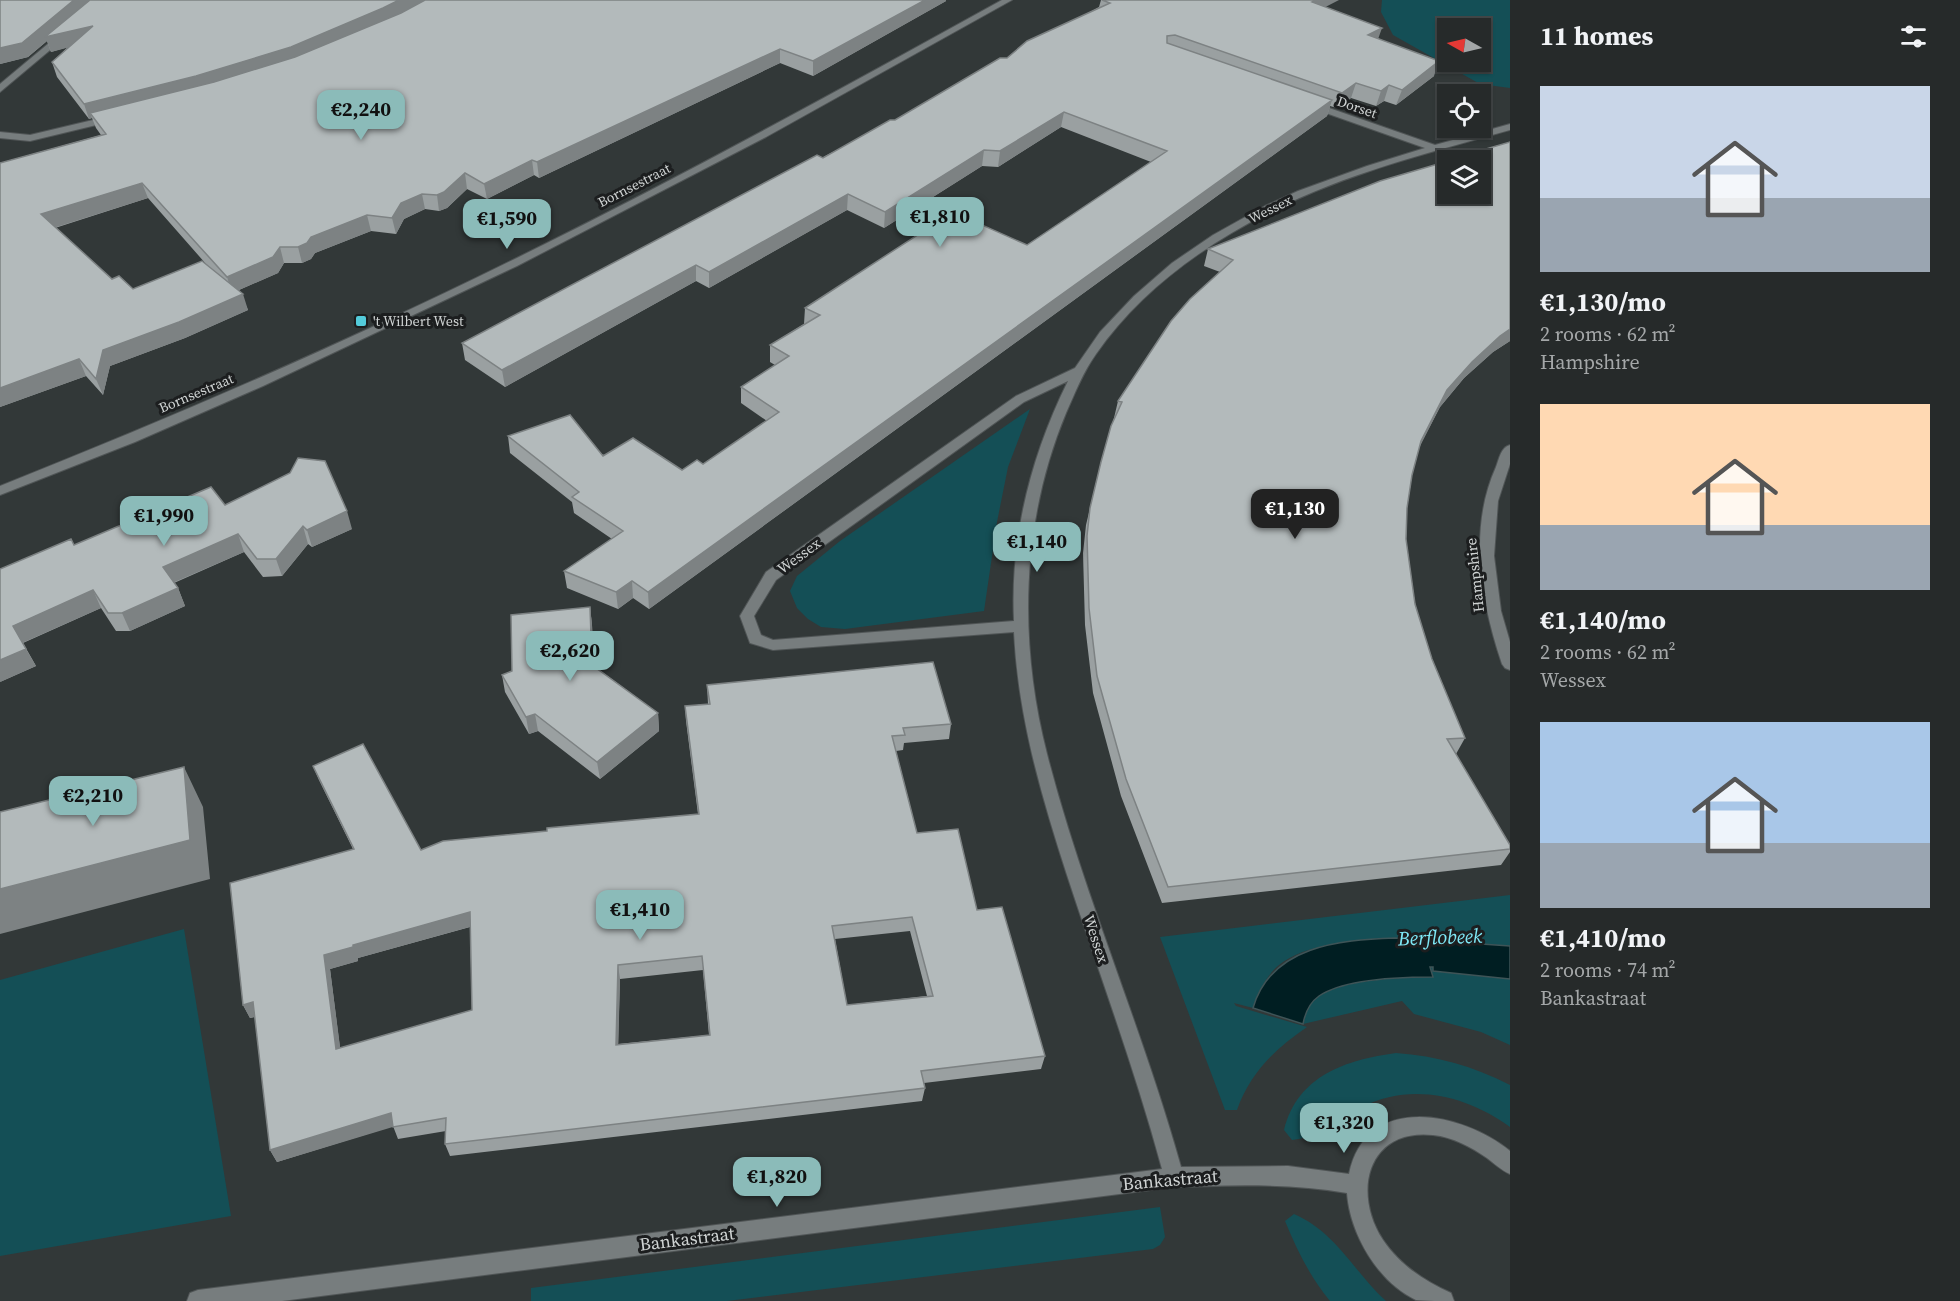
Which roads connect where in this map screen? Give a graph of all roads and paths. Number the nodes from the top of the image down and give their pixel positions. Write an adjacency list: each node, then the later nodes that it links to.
1 (1008, 0): 11 (street, Bornsestraat)
2 (70, 30): 3 (street)
3 (0, 89)
4 (1302, 102): 8 (street, Dorset)
5 (123, 115): 7 (street)
6 (1510, 127): 8 (street, Wessex)
7 (0, 135)
8 (1436, 149): 9 (street, Wessex)
9 (1079, 370): 12 (street, Wessex); 12 (street, Wessex)
10 (1510, 449): 13 (street, Hampshire)
11 (0, 491)
12 (1022, 626): 15 (street, Wessex)
13 (1510, 664)
14 (1510, 1164): 16 (street)
15 (1174, 1177): 16 (street, Bankastraat); 17 (street, Bankastraat)
16 (1356, 1185): 18 (street)
17 (198, 1301)
18 (1443, 1301)

